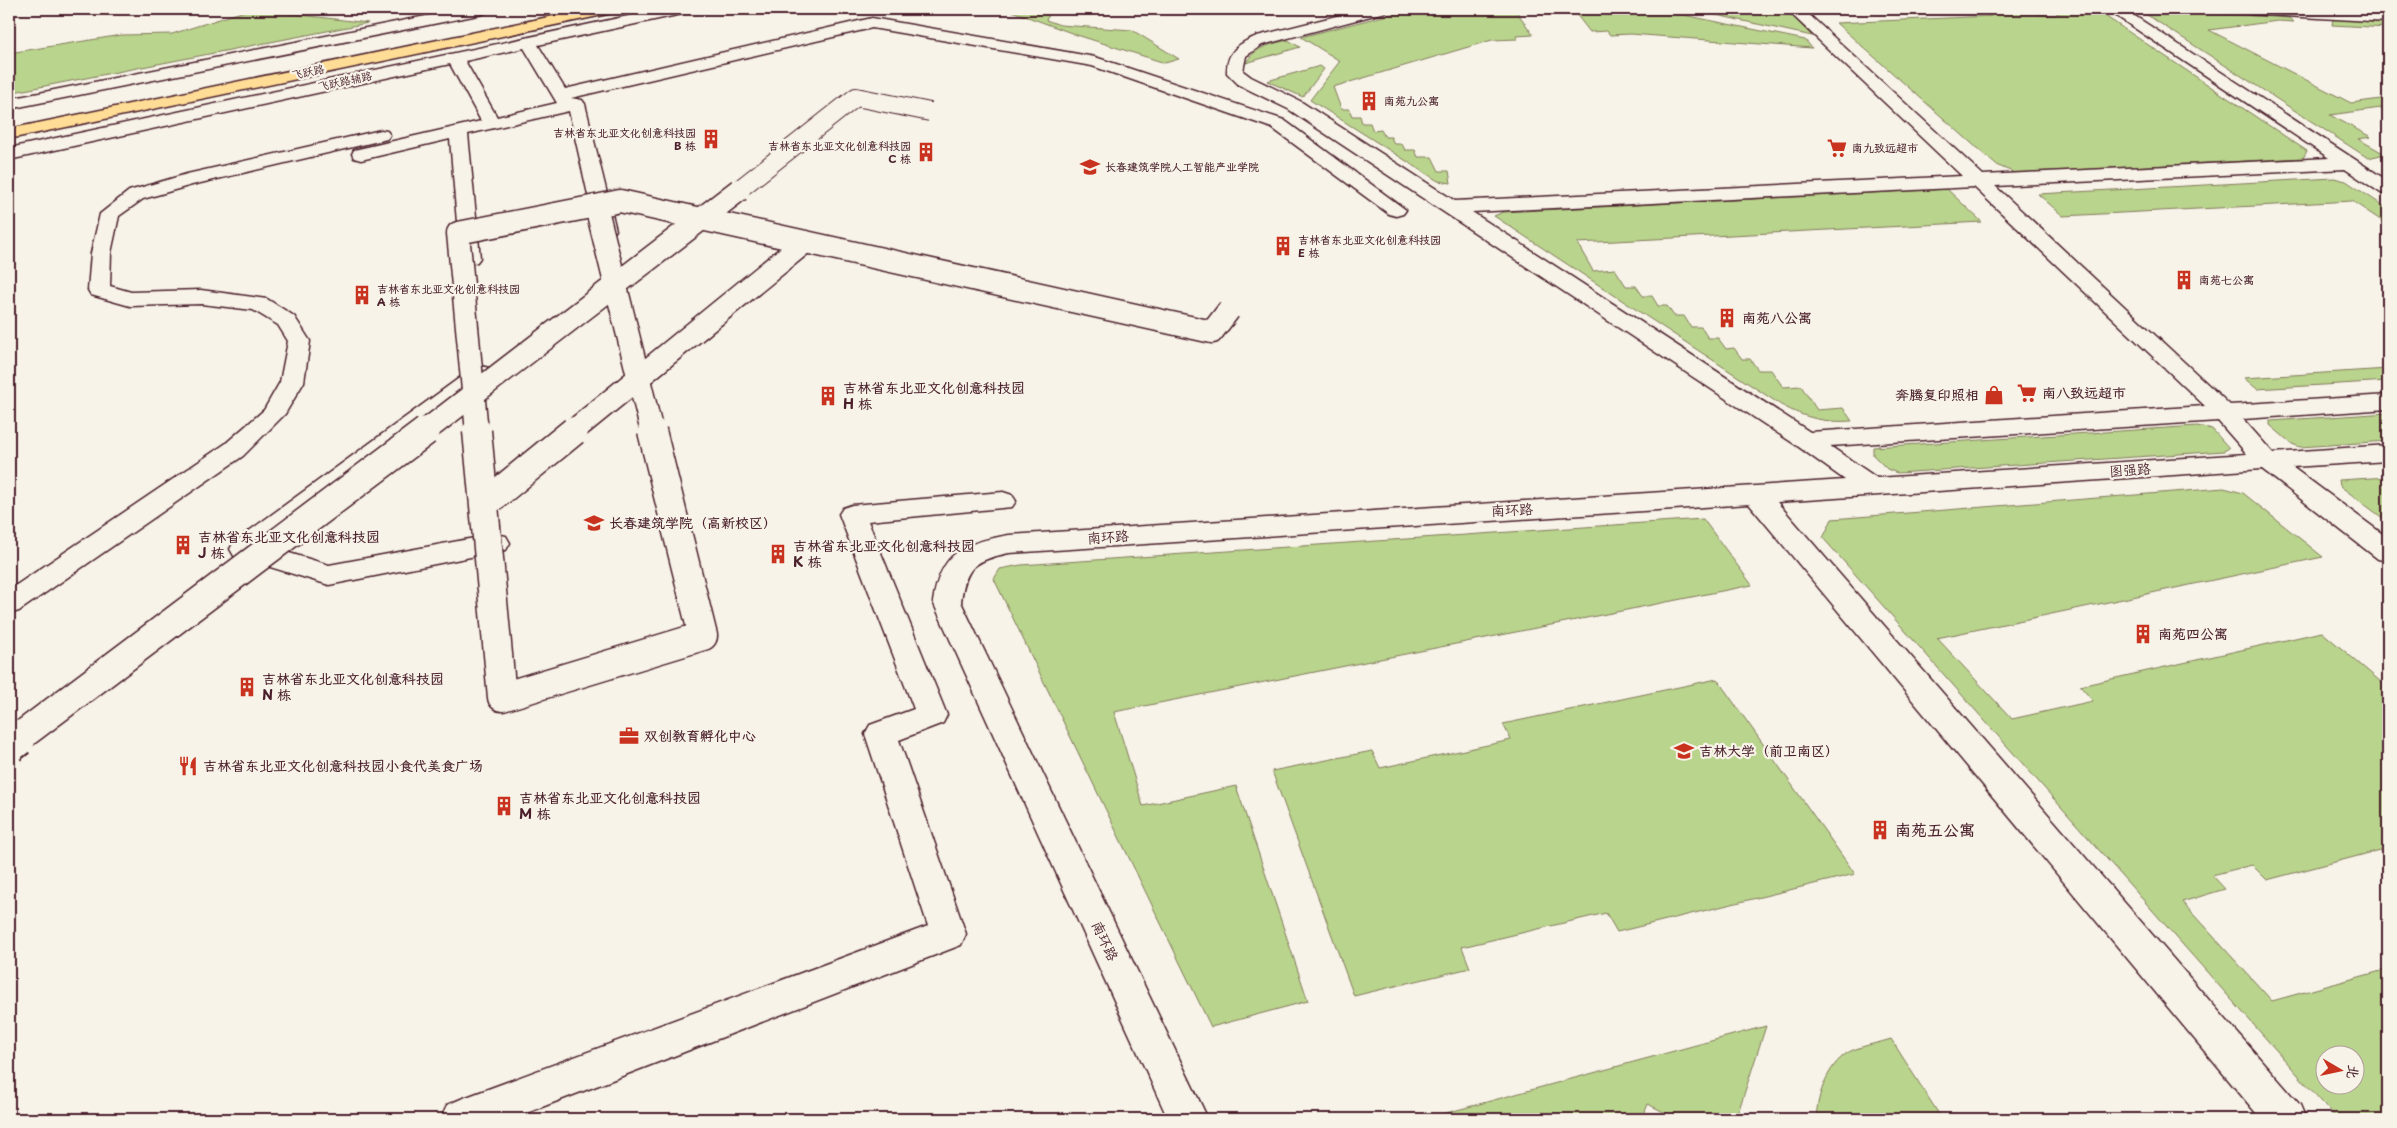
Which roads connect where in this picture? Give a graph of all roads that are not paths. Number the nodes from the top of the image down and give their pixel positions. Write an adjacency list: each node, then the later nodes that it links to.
1 (483, 9): 16 (street)
2 (608, 9): 9 (main road, 飞跃路)
3 (1381, 9): 28 (street)
4 (1794, 9): 25 (street)
5 (2114, 9): 24 (street)
6 (2250, 9): 8 (street)
7 (677, 10): 9 (street); 11 (street, 飞跃路辅路)
8 (2321, 11): 10 (street)
9 (564, 13): 12 (main road, 飞跃路); 19 (main road, 飞跃路)
10 (2388, 17)
11 (528, 42): 13 (street, 飞跃路辅路); 15 (street)
12 (385, 55): 14 (street); 21 (main road, 飞跃路)
13 (455, 58): 14 (street, 飞跃路辅路); 18 (street)
14 (315, 88): 22 (street, 飞跃路辅路)
15 (564, 100): 18 (street); 29 (street); 45 (street)
16 (9, 104)
17 (930, 112): 30 (street, bridge)
18 (488, 117): 20 (street); 47 (street)
19 (9, 122)
20 (459, 132): 23 (street); 35 (street)
21 (9, 134)
22 (9, 154)
23 (361, 154)
24 (2349, 163): 25 (street); 26 (street)
25 (1981, 181): 28 (street); 37 (street)
26 (2388, 189)
27 (596, 205): 30 (street, bridge); 32 (street, bridge); 35 (street, bridge)
28 (1451, 207): 38 (street)
29 (1396, 210)
30 (702, 220): 31 (street, bridge); 32 (street, bridge)
31 (805, 242): 33 (street, bridge); 34 (street, bridge)
32 (616, 286): 34 (street, bridge); 35 (street, bridge)
33 (1228, 310)
34 (639, 378): 35 (street, bridge); 43 (street, bridge)
35 (477, 384): 43 (street); 45 (street); 48 (street, bridge)
36 (2388, 402): 37 (street)
37 (2226, 413): 38 (street); 40 (street)
38 (1805, 440): 41 (street)
39 (2388, 453): 40 (street, 图强路)
40 (2268, 461): 41 (street, 图强路); 46 (street)
41 (1873, 488): 42 (street, 南环路)
42 (1757, 496): 50 (street, 南环路); 51 (street)
43 (492, 498): 45 (street)
44 (1003, 501): 49 (street)
45 (496, 543)
46 (2388, 552)
47 (9, 604)
48 (9, 745)
49 (461, 1119)
50 (1188, 1119)
51 (2286, 1119)

